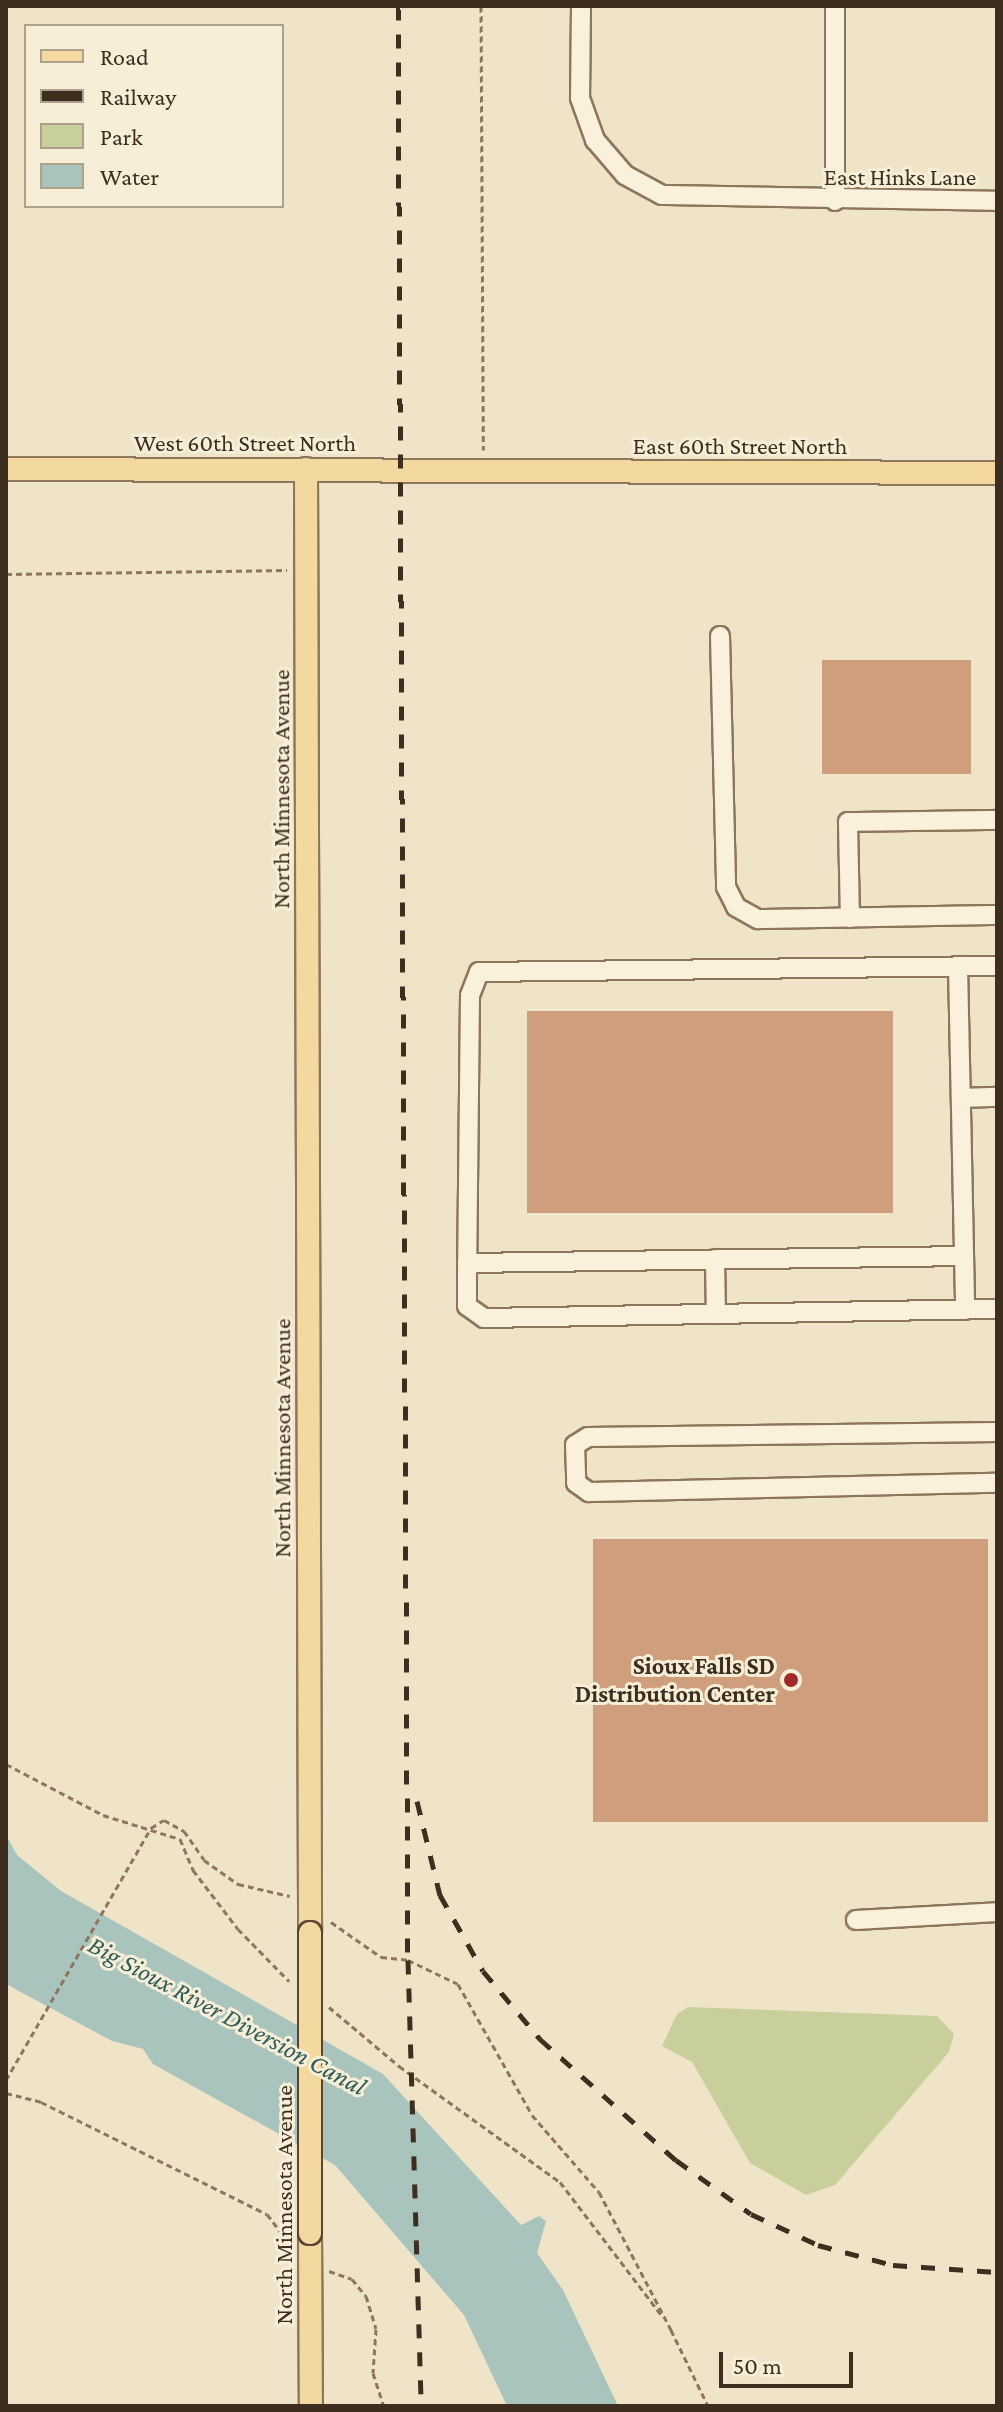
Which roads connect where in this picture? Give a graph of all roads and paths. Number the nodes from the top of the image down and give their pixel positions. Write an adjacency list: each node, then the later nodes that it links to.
1 (481, 6): 8 (path)
2 (581, 6): 4 (street, East Hinks Lane)
3 (835, 6): 4 (street)
4 (835, 201): 5 (street, East Hinks Lane)
5 (997, 201)
6 (6, 469): 7 (main road, West 60th Street North)
7 (306, 469): 8 (main road, West 60th Street North); 10 (main road, North Minnesota Avenue)
8 (483, 470): 9 (main road, East 60th Street North)
9 (997, 473)
10 (307, 570): 11 (path); 30 (main road, North Minnesota Avenue)
11 (6, 574)
12 (720, 636): 15 (street)
13 (997, 820): 15 (street)
14 (997, 915): 15 (street)
15 (850, 918)
16 (958, 966): 17 (street); 19 (street); 22 (street)
17 (997, 966)
18 (997, 1097): 19 (street)
19 (961, 1098): 20 (street)
20 (964, 1256): 21 (street); 24 (street)
21 (715, 1259): 22 (street); 25 (street)
22 (467, 1263): 25 (street)
23 (997, 1309): 24 (street)
24 (965, 1310): 25 (street)
25 (716, 1314)
26 (997, 1432): 27 (street)
27 (997, 1483)
28 (6, 1764): 29 (path)
29 (151, 1828): 30 (path); 33 (path); 35 (path)
30 (312, 1900): 37 (main road, North Minnesota Avenue, bridge); 38 (path)
31 (997, 1912): 32 (street)
32 (856, 1920)
33 (300, 1989)
34 (326, 2005): 38 (path)
35 (6, 2080)
36 (6, 2093): 37 (path)
37 (310, 2270): 39 (main road, North Minnesota Avenue); 40 (path)
38 (671, 2330): 41 (path)
39 (311, 2406)
40 (384, 2406)
41 (708, 2406)

